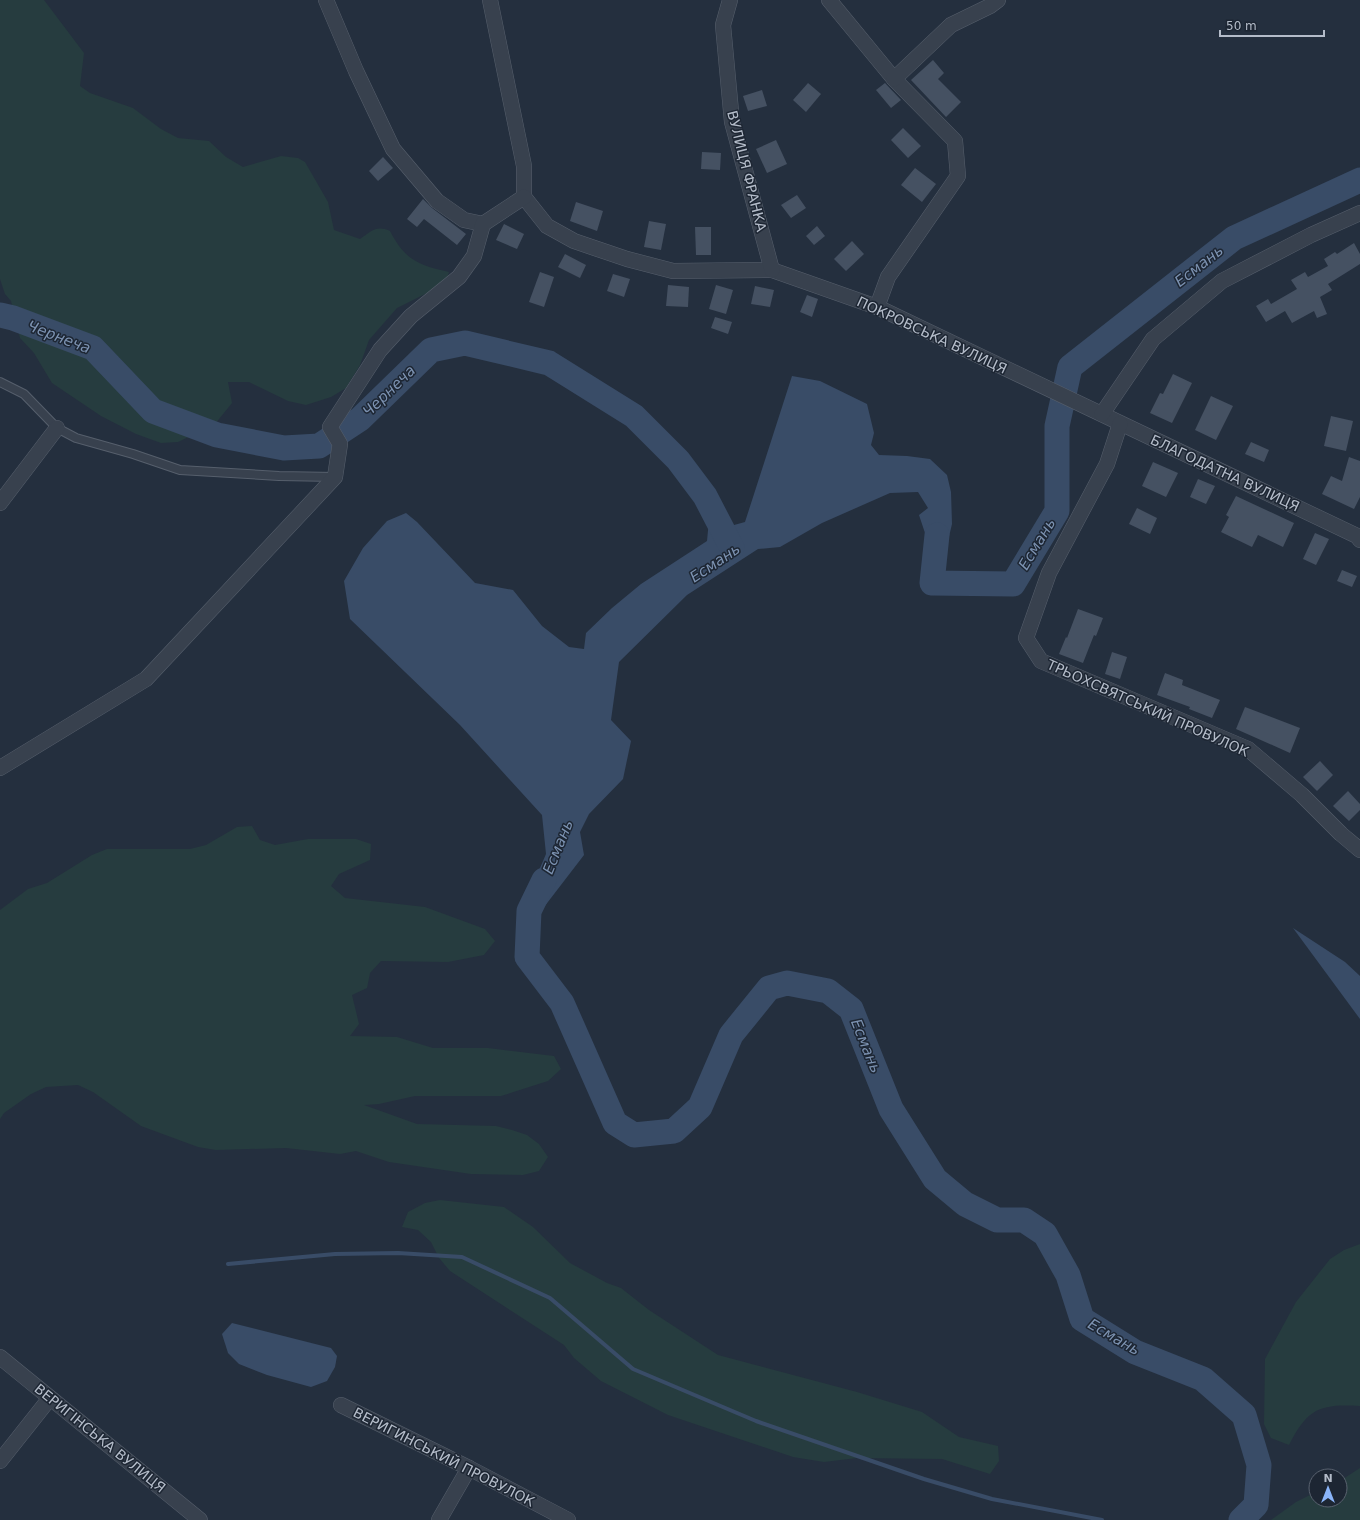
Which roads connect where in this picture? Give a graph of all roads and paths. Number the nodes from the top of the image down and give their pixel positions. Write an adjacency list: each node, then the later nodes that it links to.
1 (326, 0): 9 (street)
2 (490, 0): 7 (street)
3 (730, 0): 10 (street, ВУЛИЦЯ ФРАНКА)
4 (829, 0): 6 (street)
5 (998, 0): 6 (street)
6 (894, 79): 11 (street)
7 (524, 197): 9 (street); 10 (street, ПОКРОВСЬКА ВУЛИЦЯ)
8 (1360, 213): 14 (street)
9 (483, 224): 17 (street)
10 (772, 270): 11 (street, ПОКРОВСЬКА ВУЛИЦЯ)
11 (877, 307): 13 (street, ПОКРОВСЬКА ВУЛИЦЯ)
12 (0, 382): 16 (lane)
13 (1088, 407): 14 (street, БЛАГОДАТНА ВУЛИЦЯ)
14 (1102, 414): 15 (street, БЛАГОДАТНА ВУЛИЦЯ)
15 (1120, 424): 19 (street, БЛАГОДАТНА ВУЛИЦЯ); 21 (street, ТРЬОХСВЯТСЬКИЙ ПРОВУЛОК)
16 (57, 428): 17 (lane); 18 (street)
17 (335, 477): 20 (street)
18 (0, 503)
19 (1359, 535)
20 (0, 768)
21 (1360, 850)
22 (0, 1357): 23 (street, ВЕРИГІНСЬКА ВУЛИЦЯ)
23 (50, 1398): 25 (street); 27 (street, ВЕРИГІНСЬКА ВУЛИЦЯ)
24 (341, 1406): 26 (street, ВЕРИГИНСЬКИЙ ПРОВУЛОК)
25 (0, 1461)
26 (469, 1468): 28 (street); 29 (street, ВЕРИГИНСЬКИЙ ПРОВУЛОК)
27 (200, 1520)
28 (439, 1520)
29 (568, 1520)

